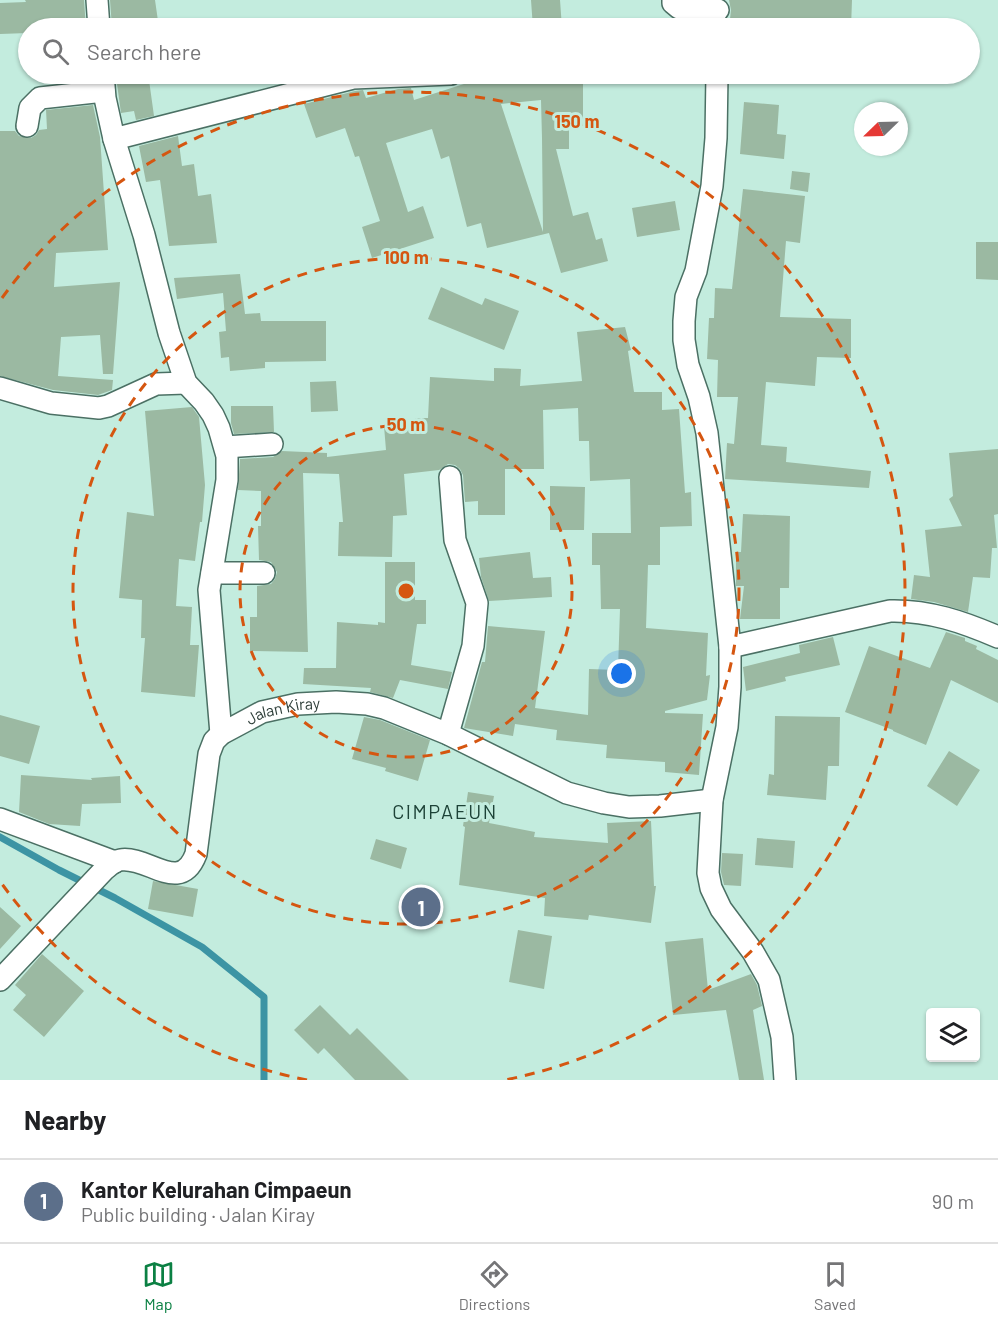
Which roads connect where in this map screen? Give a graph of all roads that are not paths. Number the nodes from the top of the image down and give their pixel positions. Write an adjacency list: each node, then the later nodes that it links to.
1 (97, 0): 4 (street)
2 (673, 0): 3 (street)
3 (719, 13)
4 (98, 18)
5 (95, 84): 9 (street)
6 (103, 84): 10 (street)
7 (329, 84): 10 (street)
8 (717, 84): 19 (street)
9 (27, 126)
10 (114, 139): 11 (street)
11 (186, 383): 12 (street); 14 (street)
12 (0, 388)
13 (273, 444): 14 (street)
14 (225, 447): 16 (street)
15 (450, 477): 21 (street)
16 (212, 573): 17 (street); 20 (street)
17 (264, 573)
18 (996, 631): 19 (street)
19 (730, 647): 22 (street)
20 (221, 734): 21 (street, Jalan Kiray); 24 (street)
21 (448, 734): 22 (street, Jalan Kiray)
22 (712, 800): 26 (street)
23 (0, 819): 24 (street)
24 (109, 866): 25 (street)
25 (0, 980)
26 (785, 1080)

